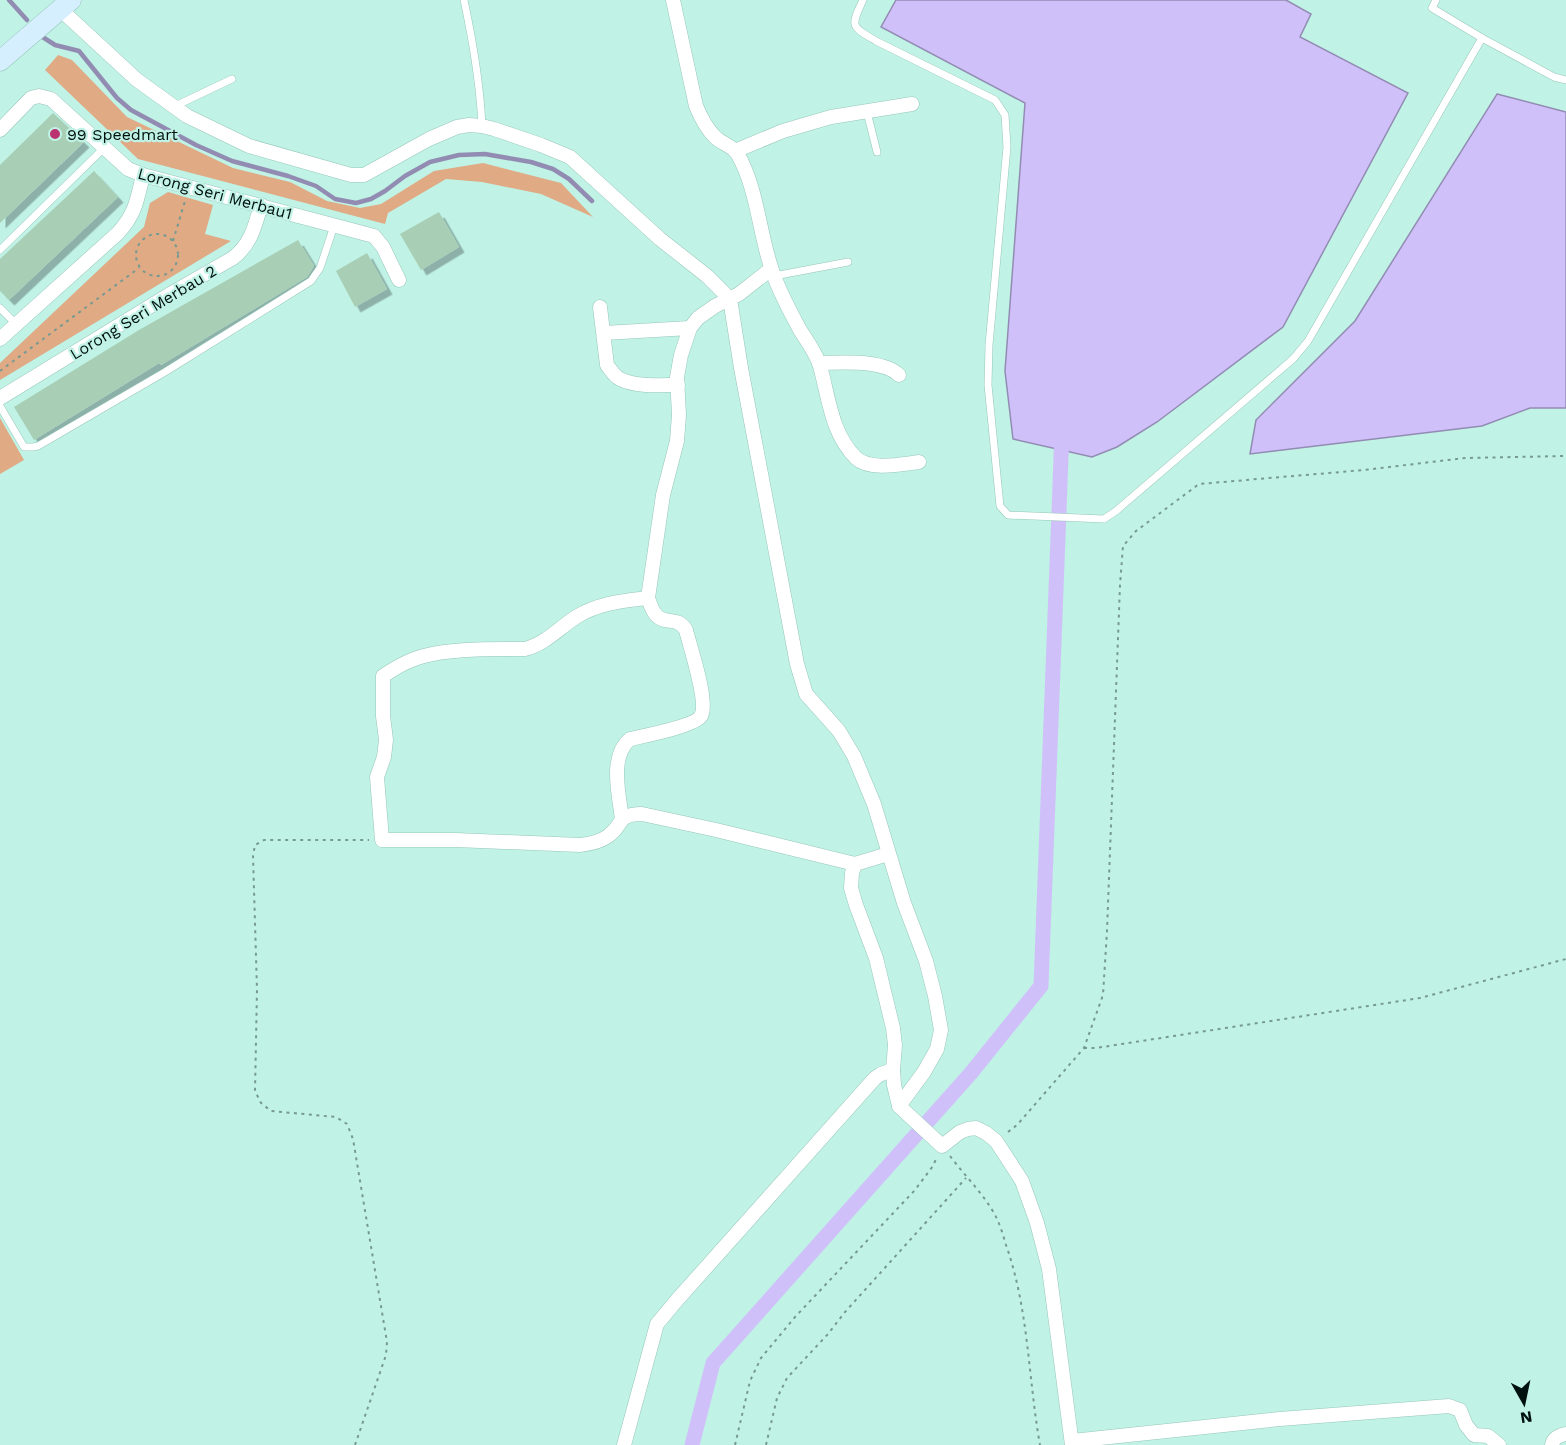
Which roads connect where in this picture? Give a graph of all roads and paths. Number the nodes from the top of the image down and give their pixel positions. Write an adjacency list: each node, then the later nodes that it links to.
1 (464, 0): 13 (lane)
2 (673, 0): 16 (street)
3 (863, 0): 6 (lane)
4 (1436, 0): 6 (lane)
5 (66, 3): 7 (main road); 11 (street)
6 (1482, 38): 9 (lane)
7 (0, 61)
8 (232, 79): 11 (lane)
9 (1566, 80)
10 (912, 104): 12 (street)
11 (173, 106): 13 (street)
12 (867, 112): 16 (street); 17 (lane)
13 (482, 126): 28 (street)
14 (0, 130): 15 (street, Lorong Seri Merbau1)
15 (105, 147): 18 (street, Lorong Seri Merbau1); 23 (lane)
16 (735, 151): 26 (street)
17 (878, 152)
18 (143, 175): 19 (street, Lorong Seri Merbau1); 31 (street)
19 (189, 186): 20 (street, Lorong Seri Merbau1); 22 (path)
20 (261, 205): 21 (street, Lorong Seri Merbau1); 39 (street, Lorong Seri Merbau 2)
21 (334, 226): 27 (street, Lorong Seri Merbau1); 40 (lane)
22 (173, 241): 25 (path); 25 (path)
23 (0, 249)
24 (848, 261): 26 (lane)
25 (139, 268): 36 (path)
26 (773, 272): 28 (street); 35 (street)
27 (399, 279)
28 (730, 299): 32 (street); 46 (street)
29 (600, 307): 33 (street)
30 (0, 308): 31 (lane)
31 (15, 324): 34 (street)
32 (690, 328): 33 (street); 38 (street)
33 (603, 333): 38 (street)
34 (0, 339)
35 (819, 363): 37 (street); 42 (street)
36 (0, 371)
37 (899, 375)
38 (678, 385): 43 (street)
39 (0, 399)
40 (0, 406)
41 (1566, 456): 49 (path)
42 (919, 462)
43 (648, 598): 44 (street); 45 (street)
44 (622, 819): 45 (street); 47 (street)
45 (382, 840): 57 (path)
46 (888, 854): 47 (street); 51 (street)
47 (855, 864): 50 (street)
48 (1566, 959): 49 (path)
49 (1084, 1048): 52 (path)
50 (892, 1070): 51 (street); 58 (street)
51 (902, 1109): 53 (street)
52 (996, 1141): 53 (street); 56 (street)
53 (939, 1143): 54 (path); 59 (path)
54 (966, 1178): 60 (path); 61 (path)
55 (1566, 1434): 63 (street)
56 (1072, 1443): 62 (street)
57 (355, 1445)
58 (624, 1445)
59 (735, 1445)
60 (766, 1445)
61 (1040, 1445)
62 (1499, 1445)
63 (1552, 1445)

